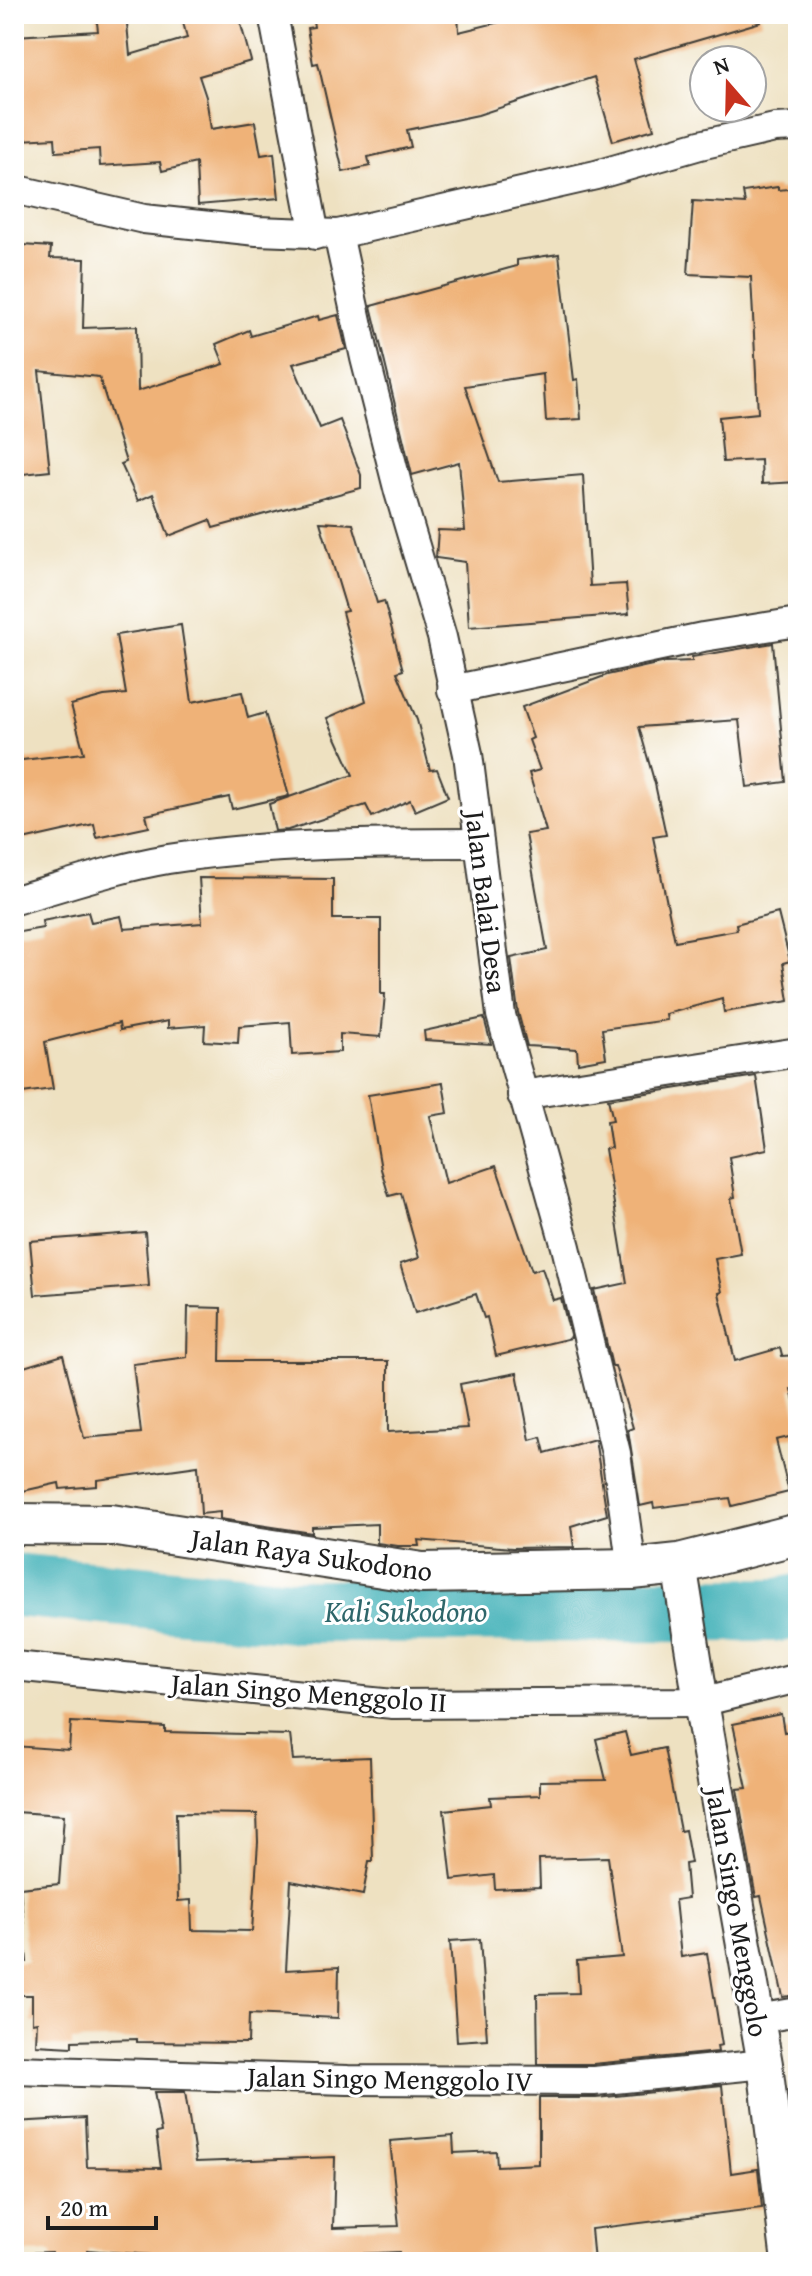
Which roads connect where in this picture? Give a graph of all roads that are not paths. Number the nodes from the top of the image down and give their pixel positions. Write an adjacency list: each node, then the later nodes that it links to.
1 (273, 14): 4 (street, Jalan Balai Desa)
2 (798, 127): 4 (street)
3 (14, 189): 4 (street)
4 (326, 235): 6 (street, Jalan Balai Desa)
5 (798, 622): 6 (street)
6 (452, 690): 7 (street, Jalan Balai Desa)
7 (479, 843): 8 (street); 10 (street, Jalan Balai Desa)
8 (14, 900)
9 (798, 1052): 10 (street)
10 (522, 1095): 13 (street, Jalan Balai Desa)
11 (14, 1524): 13 (main road, Jalan Raya Sukodono)
12 (798, 1534): 14 (main road, Jalan Raya Sukodono)
13 (632, 1569): 14 (main road, Jalan Raya Sukodono)
14 (680, 1571): 17 (street, Jalan Singo Menggolo)
15 (14, 1666): 17 (street, Jalan Singo Menggolo II)
16 (798, 1678): 17 (street, Jalan Singo Menggolo II)
17 (699, 1689): 19 (street, Jalan Singo Menggolo)
18 (798, 2012): 19 (street)
19 (757, 2019): 20 (street, Jalan Singo Menggolo)
20 (765, 2064): 21 (street, Jalan Singo Menggolo IV); 22 (street, Jalan Singo Menggolo)
21 (14, 2070)
22 (789, 2262)

